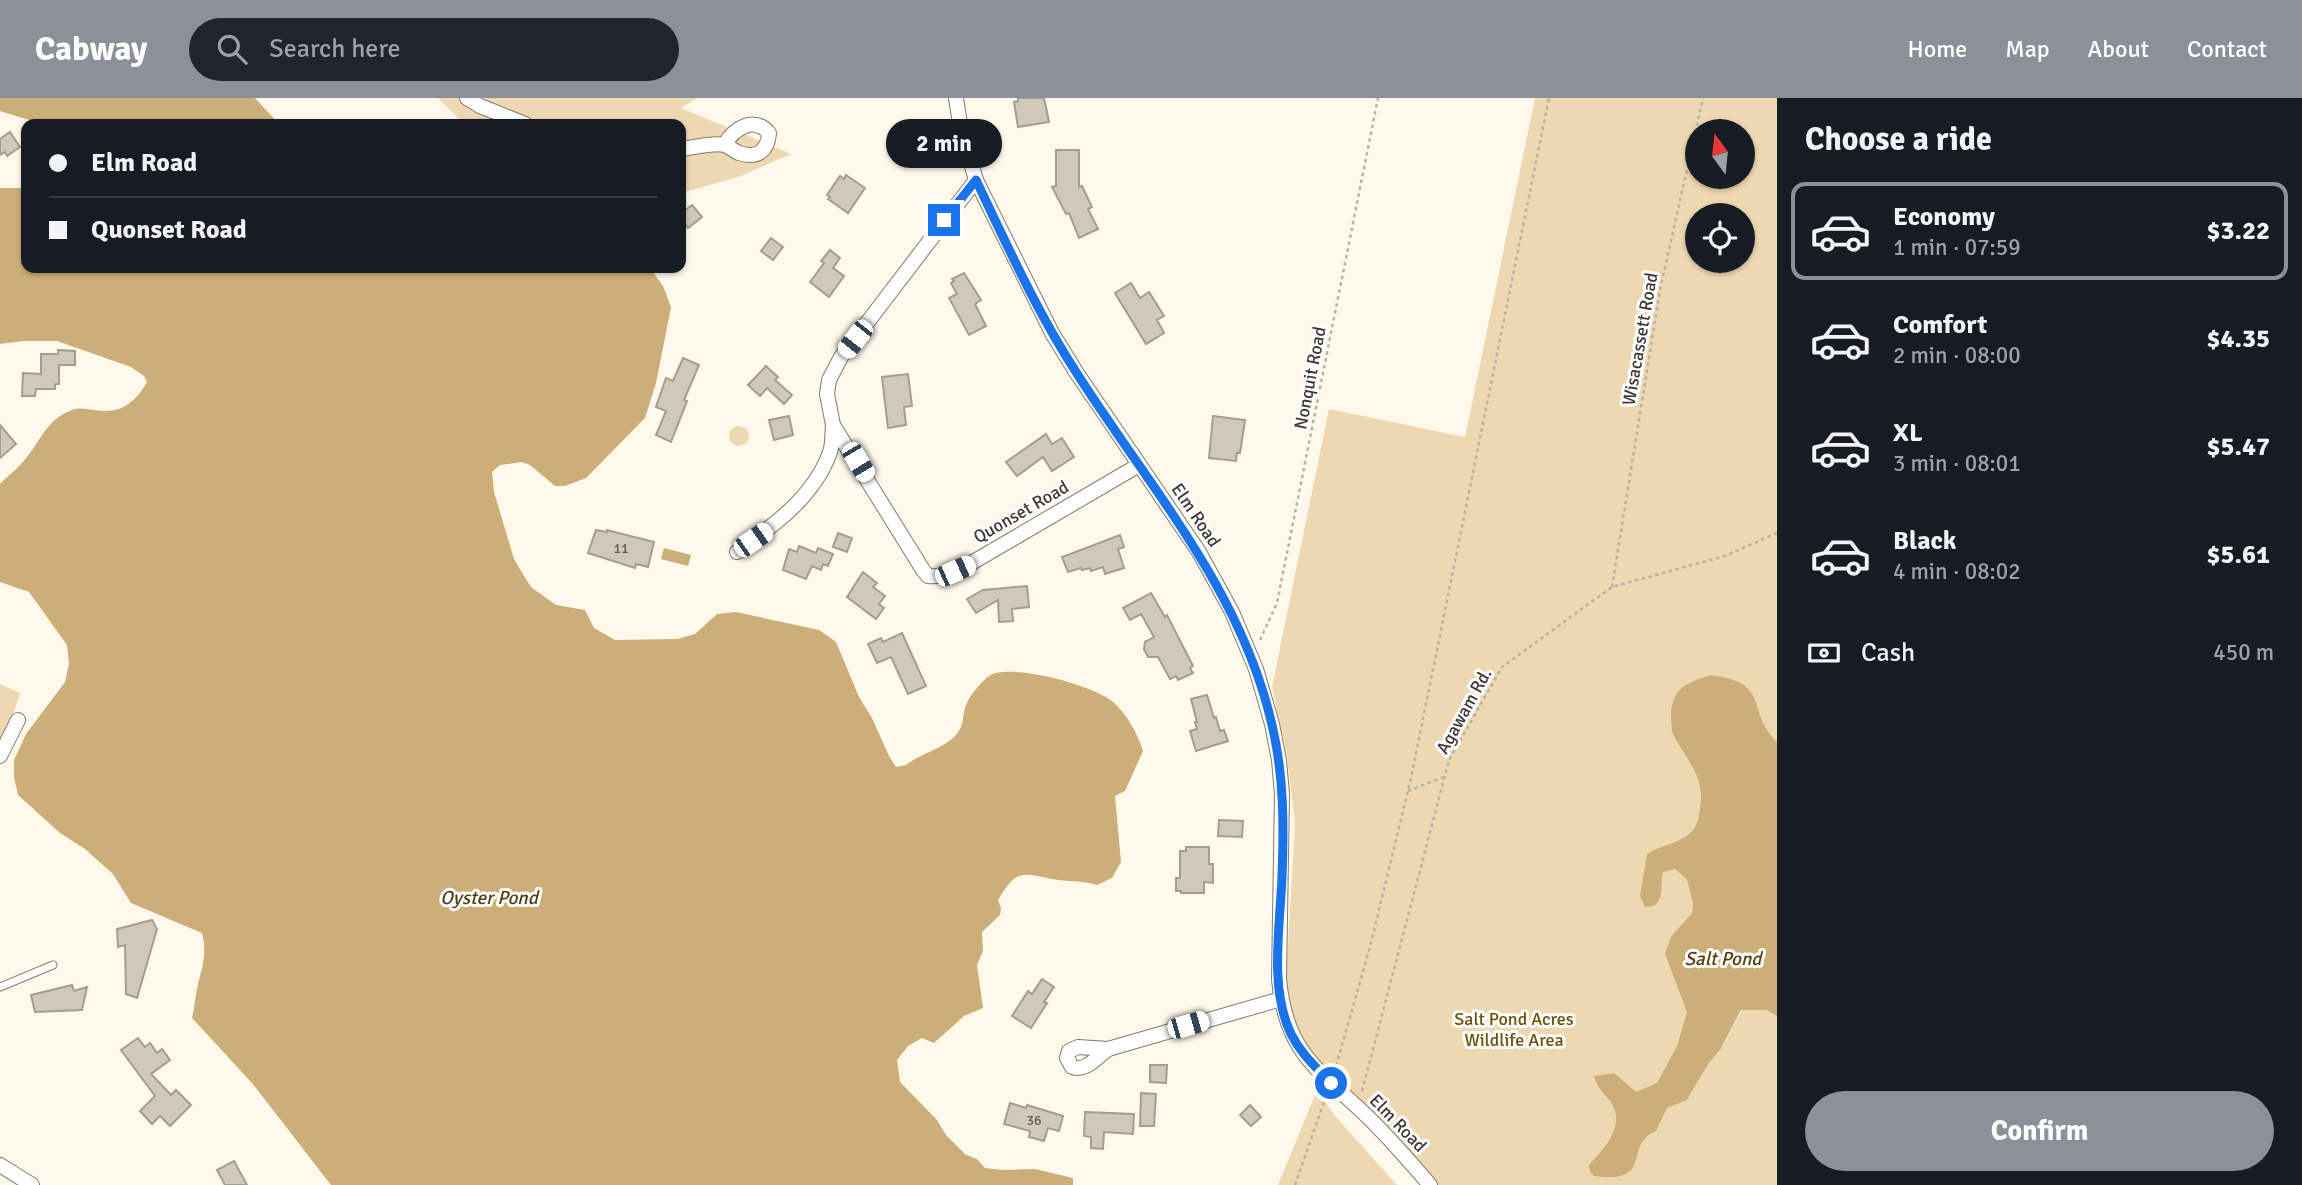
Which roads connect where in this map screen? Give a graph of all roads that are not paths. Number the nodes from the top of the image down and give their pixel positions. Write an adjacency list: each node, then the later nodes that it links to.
1 (467, 98): 3 (street)
2 (956, 98): 6 (street, Elm Road)
3 (512, 119)
4 (724, 145): 5 (street)
5 (686, 149)
6 (976, 180): 7 (street, Quonset Road); 8 (street, Elm Road)
7 (833, 425): 8 (street, Quonset Road); 9 (street)
8 (1139, 465): 14 (street, Elm Road)
9 (737, 552)
10 (18, 720): 11 (street)
11 (0, 756)
12 (53, 965): 13 (lane)
13 (0, 987)
14 (1281, 999): 15 (street); 18 (street, Elm Road)
15 (1108, 1049)
16 (0, 1165): 17 (street)
17 (32, 1185)
18 (1430, 1185)

